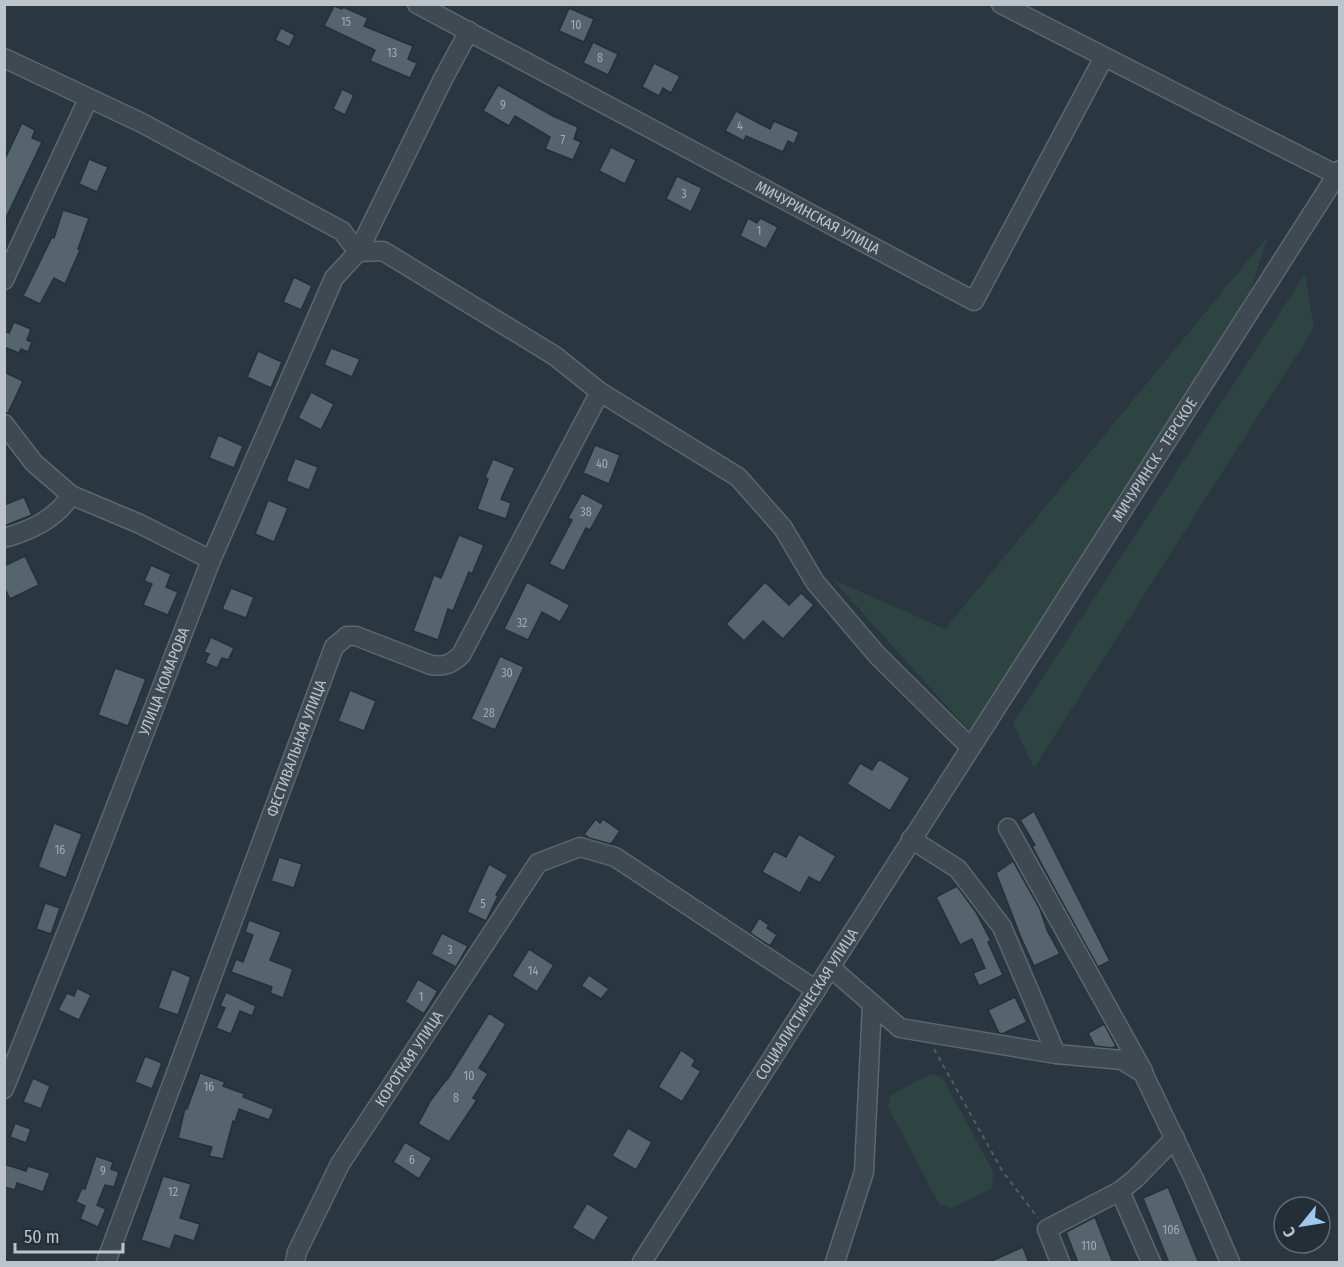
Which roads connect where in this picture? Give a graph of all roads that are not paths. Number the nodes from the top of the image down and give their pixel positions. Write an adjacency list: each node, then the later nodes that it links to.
1 (417, 4): 3 (street, МИЧУРИНСКАЯ УЛИЦА)
2 (1001, 4): 4 (street)
3 (469, 32): 4 (street, МИЧУРИНСКАЯ УЛИЦА); 8 (street, УЛИЦА КОМАРОВА)
4 (1104, 57): 7 (street)
5 (4, 58): 6 (street)
6 (88, 99): 8 (street); 9 (street)
7 (1338, 173): 15 (street, МИЧУРИНСК - ТЕРСКОЕ)
8 (358, 252): 10 (street); 14 (street, УЛИЦА КОМАРОВА)
9 (4, 280)
10 (600, 392): 15 (street); 26 (street, ФЕСТИВАЛЬНАЯ УЛИЦА)
11 (4, 424): 12 (street)
12 (71, 495): 13 (street); 14 (street)
13 (11, 536)
14 (211, 560): 23 (street, УЛИЦА КОМАРОВА)
15 (970, 747): 17 (street, СОЦИАЛИСТИЧЕСКАЯ УЛИЦА)
16 (1008, 828): 22 (street)
17 (911, 839): 18 (street, СОЦИАЛИСТИЧЕСКАЯ УЛИЦА); 21 (street)
18 (831, 968): 19 (street, СОЦИАЛИСТИЧЕСКАЯ УЛИЦА); 20 (street)
19 (816, 990): 27 (street, КОРОТКАЯ УЛИЦА); 28 (street, СОЦИАЛИСТИЧЕСКАЯ УЛИЦА)
20 (872, 1004): 21 (street); 29 (street)
21 (1056, 1054): 22 (street)
22 (1143, 1073): 24 (street)
23 (4, 1089)
24 (1175, 1138): 25 (street); 32 (street)
25 (1120, 1191): 30 (street); 31 (street)
26 (106, 1263)
27 (295, 1263)
28 (642, 1263)
29 (835, 1263)
30 (1060, 1263)
31 (1151, 1263)
32 (1230, 1263)

